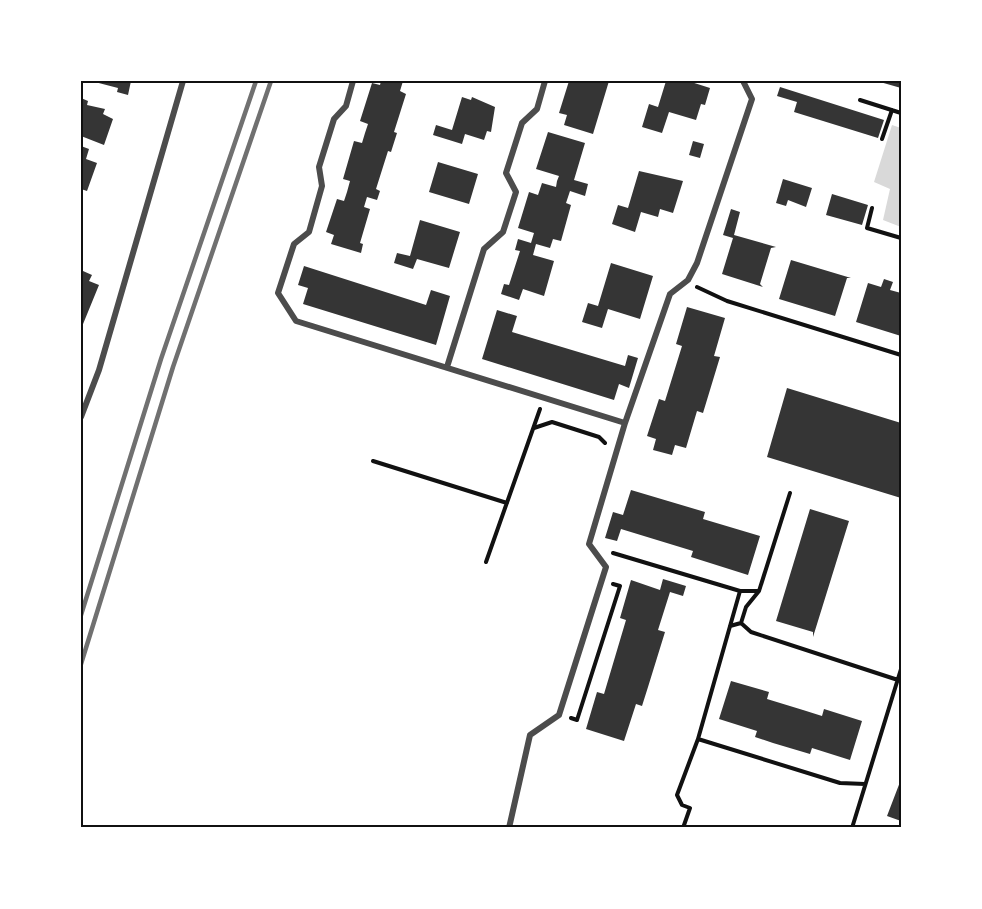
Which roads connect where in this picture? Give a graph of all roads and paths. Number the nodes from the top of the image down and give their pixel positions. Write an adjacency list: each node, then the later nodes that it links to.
1 (183, 81): 15 (street)
2 (353, 81): 13 (street)
3 (545, 81): 13 (street)
4 (743, 81): 11 (street)
5 (860, 100): 6 (path)
6 (892, 110): 7 (path); 8 (path)
7 (901, 113)
8 (882, 139)
9 (872, 208): 10 (path)
10 (901, 238)
11 (687, 280): 12 (path); 16 (street)
12 (901, 355)
13 (447, 367): 14 (street)
14 (544, 397): 16 (street); 17 (path)
15 (81, 417)
16 (625, 423): 18 (street)
17 (533, 428): 18 (path); 21 (path)
18 (616, 455): 22 (street)
19 (373, 460): 21 (path)
20 (789, 493): 26 (path)
21 (507, 503): 23 (path)
22 (597, 555): 24 (street); 25 (path)
23 (486, 562)
24 (602, 580): 31 (street); 31 (path)
25 (740, 591): 26 (path); 28 (path)
26 (759, 591): 27 (path)
27 (741, 623): 28 (path); 30 (path)
28 (730, 626): 32 (path)
29 (901, 669): 30 (path)
30 (897, 680): 33 (path)
31 (559, 715): 34 (street)
32 (698, 738): 33 (path); 35 (path)
33 (865, 784): 36 (path)
34 (509, 828)
35 (683, 828)
36 (852, 828)

